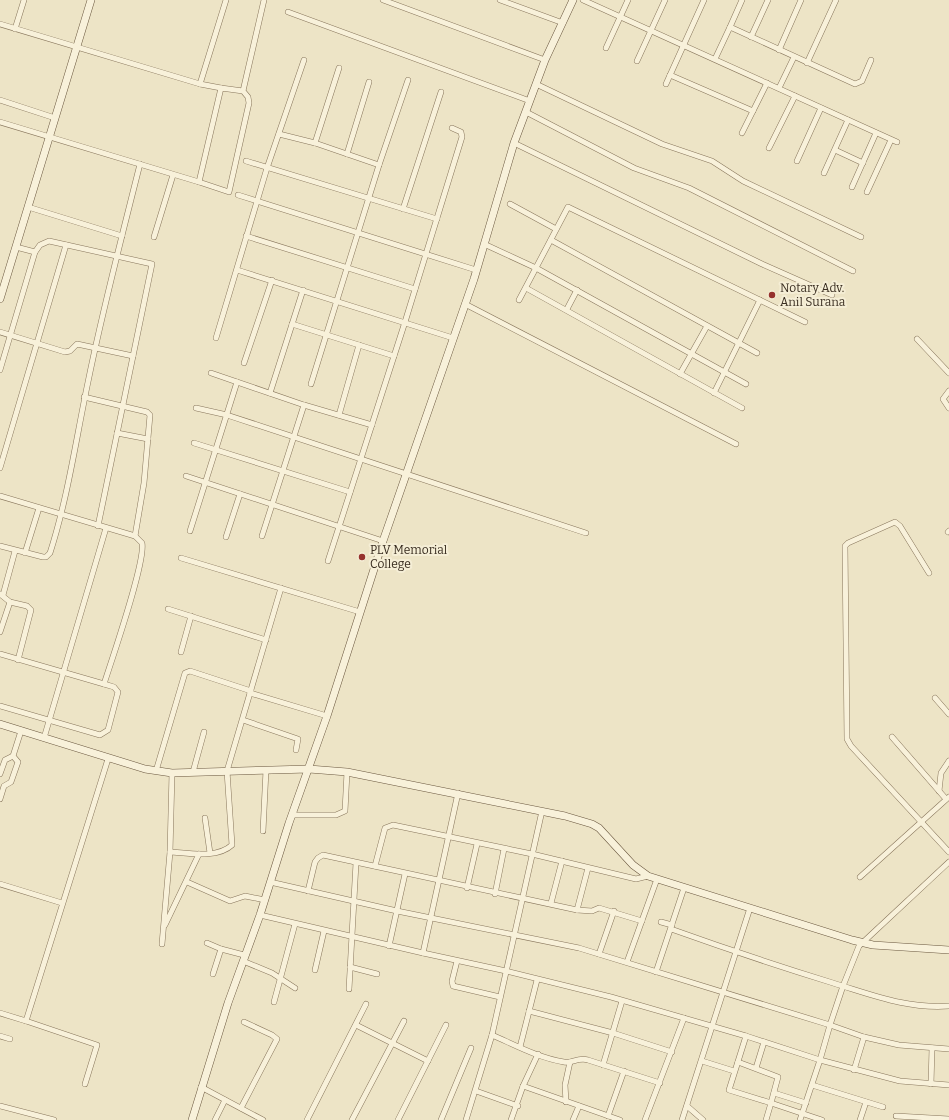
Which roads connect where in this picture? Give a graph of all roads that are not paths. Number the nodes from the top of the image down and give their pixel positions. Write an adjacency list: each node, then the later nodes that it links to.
1 (24, 0): 21 (street)
2 (91, 0): 25 (street)
3 (226, 0): 40 (street)
4 (264, 0): 45 (street)
5 (383, 0): 31 (street)
6 (500, 0): 18 (street)
7 (573, 0): 18 (street)
8 (583, 0): 17 (street)
9 (628, 0): 17 (street)
10 (665, 0): 22 (street)
11 (704, 0): 24 (street)
12 (742, 0): 20 (street)
13 (768, 0): 23 (street)
14 (801, 0): 27 (street)
15 (836, 0): 34 (street)
16 (288, 12): 49 (street)
17 (620, 17): 22 (street); 26 (street)
18 (563, 23): 31 (street)
19 (0, 24): 21 (street)
20 (730, 27): 23 (street); 29 (street)
21 (14, 29): 25 (street)
22 (650, 31): 24 (street); 33 (street)
23 (751, 37): 27 (street)
24 (684, 45): 29 (street); 36 (street)
25 (77, 48): 40 (street); 53 (street)
26 (606, 48)
27 (779, 50): 28 (street)
28 (794, 57): 34 (street); 44 (street)
29 (715, 59): 39 (street)
30 (304, 60): 59 (street)
31 (545, 60): 41 (street)
32 (871, 60): 34 (street)
33 (638, 61)
34 (807, 63)
35 (339, 68): 64 (street)
36 (670, 75): 42 (street); 51 (street)
37 (408, 80): 72 (street)
38 (369, 82): 67 (street)
39 (767, 83): 44 (street); 51 (street)
40 (200, 84): 43 (street)
41 (536, 84): 49 (street); 91 (street)
42 (666, 84)
43 (221, 88): 45 (street); 76 (street)
44 (779, 88): 47 (street)
45 (243, 91): 76 (street)
46 (441, 92): 84 (street)
47 (794, 96): 50 (street); 65 (street)
48 (0, 100): 53 (street)
49 (530, 101): 52 (street)
50 (821, 108): 54 (street); 68 (street)
51 (753, 111): 57 (street)
52 (526, 112): 63 (street); 103 (street)
53 (55, 118): 60 (street)
54 (848, 120): 58 (street); 66 (street)
55 (0, 122): 60 (street)
56 (452, 128): 85 (street)
57 (742, 133)
58 (876, 133): 61 (street); 70 (street)
59 (279, 134): 64 (street); 73 (street)
60 (49, 137): 71 (street); 83 (street)
61 (891, 140): 62 (street); 78 (street)
62 (897, 142)
63 (514, 143): 93 (street); 109 (street)
64 (315, 144): 67 (street)
65 (769, 148)
66 (834, 150): 70 (street); 74 (street)
67 (347, 154): 72 (street)
68 (797, 161)
69 (246, 162): 73 (street)
70 (863, 163): 77 (street)
71 (140, 164): 75 (street); 88 (street)
72 (380, 164): 80 (street)
73 (267, 168): 80 (street); 81 (street)
74 (824, 173)
75 (173, 175): 76 (street); 90 (street)
76 (199, 182)
77 (852, 187)
78 (867, 192)
79 (238, 195): 81 (street)
80 (369, 198): 84 (street); 87 (street)
81 (257, 201): 87 (street); 89 (street)
82 (510, 204): 86 (street)
83 (28, 207): 88 (street); 95 (street)
84 (403, 208): 85 (street)
85 (437, 219): 97 (street)
86 (556, 229): 92 (street); 112 (street)
87 (358, 233): 97 (street); 99 (street)
88 (122, 236): 98 (street)
89 (246, 236): 99 (street); 101 (street)
90 (154, 237)
91 (861, 237)
92 (550, 240): 100 (street); 119 (street)
93 (484, 244): 100 (street); 102 (street)
94 (66, 245): 96 (street); 98 (street); 127 (street)
95 (16, 248): 96 (street); 110 (street)
96 (35, 252): 121 (street)
97 (426, 254): 102 (street); 106 (street)
98 (117, 257): 129 (street); 132 (street)
99 (347, 268): 106 (street); 113 (street)
100 (536, 268): 105 (street); 108 (street)
101 (237, 270): 104 (street); 123 (street)
102 (476, 270): 114 (street)
103 (853, 271)
104 (272, 280): 107 (street); 134 (street)
105 (526, 288): 111 (street); 115 (street)
106 (415, 289): 116 (street)
107 (303, 290): 113 (street); 118 (street)
108 (577, 290): 115 (street); 131 (street)
109 (832, 295)
110 (0, 298)
111 (519, 300)
112 (760, 300): 117 (street); 126 (street)
113 (337, 301): 116 (street); 122 (street)
114 (465, 304): 124 (street); 159 (street)
115 (567, 309): 139 (street)
116 (405, 322): 124 (street); 133 (street)
117 (805, 322)
118 (292, 324): 122 (street); 144 (street)
119 (707, 326): 126 (street); 131 (street)
120 (0, 332): 121 (street)
121 (11, 335): 127 (street); 135 (street)
122 (326, 335): 128 (street); 141 (street)
123 (216, 338)
124 (453, 338): 164 (street)
125 (917, 339): 138 (street)
126 (739, 343): 130 (street); 137 (street)
127 (37, 344): 129 (street); 162 (street)
128 (359, 345): 133 (street); 153 (street)
129 (95, 347): 132 (street); 146 (street)
130 (757, 353)
131 (691, 355): 137 (street); 139 (street)
132 (133, 356): 148 (street)
133 (394, 356): 154 (street)
134 (244, 363)
135 (0, 370)
136 (211, 373): 140 (street)
137 (724, 373): 142 (street); 145 (street)
138 (949, 373)
139 (680, 374): 145 (street)
140 (237, 382): 144 (street); 152 (street)
141 (311, 384)
142 (746, 384)
143 (949, 391): 149 (street)
144 (270, 393): 147 (street)
145 (714, 393): 151 (street)
146 (84, 397): 148 (street); 172 (street)
147 (304, 405): 153 (street); 156 (street)
148 (123, 406): 155 (street); 157 (street)
149 (949, 407)
150 (196, 408): 152 (street)
151 (742, 408)
152 (227, 415): 156 (street); 160 (street)
153 (339, 415): 154 (street)
154 (372, 425): 161 (street)
155 (117, 433): 157 (street); 174 (street)
156 (294, 438): 161 (street); 163 (street)
157 (148, 439): 178 (street)
158 (194, 443): 160 (street)
159 (736, 444)
160 (216, 450): 163 (street); 166 (street)
161 (360, 459): 164 (street); 167 (street)
162 (0, 468)
163 (282, 471): 167 (street); 170 (street)
164 (406, 473): 177 (street); 181 (street)
165 (186, 476): 166 (street)
166 (205, 482): 168 (street); 176 (street)
167 (350, 492): 173 (street)
168 (240, 494): 170 (street); 180 (street)
169 (0, 496): 171 (street)
170 (272, 504): 173 (street); 179 (street)
171 (39, 508): 172 (street); 184 (street)
172 (62, 514): 174 (street); 184 (street)
173 (339, 525): 181 (street); 186 (street)
174 (98, 526): 175 (street)
175 (106, 528): 178 (street); 199 (street)
176 (190, 531)
177 (586, 533)
178 (135, 536): 200 (street)
179 (262, 536)
180 (226, 537)
181 (382, 540): 192 (street)
182 (0, 546): 183 (street)
183 (15, 550): 184 (street); 189 (street)
184 (25, 553)
185 (181, 558): 188 (street)
186 (328, 561)
187 (929, 574): 234 (street)
188 (281, 588): 192 (street); 195 (street)
189 (2, 594): 190 (street)
190 (10, 602): 194 (street); 198 (street)
191 (168, 609): 193 (street)
192 (360, 612): 205 (street)
193 (191, 616): 195 (street); 196 (street)
194 (0, 632)
195 (266, 640): 201 (street)
196 (181, 652)
197 (0, 654): 198 (street)
198 (18, 660): 199 (street)
199 (62, 673): 200 (street); 207 (street)
200 (104, 684): 207 (street)
201 (250, 692): 205 (street); 206 (street); 219 (street)
202 (935, 698): 204 (street)
203 (0, 706): 207 (street)
204 (949, 714)
205 (327, 716): 217 (street)
206 (243, 720): 213 (street); 220 (street)
207 (48, 721): 212 (street)
208 (0, 724): 209 (street)
209 (21, 731): 212 (street); 214 (street)
210 (204, 732): 221 (street)
211 (892, 737): 227 (street)
212 (44, 738): 215 (street)
213 (296, 750)
214 (13, 756): 224 (street); 226 (street)
215 (108, 759): 219 (street); 264 (street)
216 (949, 761): 227 (street)
217 (309, 768): 218 (street); 222 (street); 232 (street)
218 (266, 770): 220 (street); 235 (street)
219 (156, 771): 223 (street)
220 (227, 771): 221 (street); 241 (street)
221 (193, 772): 223 (street)
222 (347, 772): 228 (street); 232 (street)
223 (172, 773): 239 (street)
224 (0, 774)
225 (0, 781): 226 (street)
226 (4, 786): 230 (street)
227 (939, 791): 229 (street)
228 (458, 793): 231 (street); 236 (street)
229 (948, 798): 234 (street)
230 (0, 799)
231 (542, 811): 243 (street); 250 (street)
232 (292, 815): 255 (street)
233 (205, 818): 241 (street)
234 (922, 822): 240 (street); 251 (street)
235 (263, 830)
236 (448, 837): 237 (street); 247 (street); 253 (street)
237 (477, 844): 238 (street); 257 (street)
238 (504, 849): 243 (street); 260 (street)
239 (170, 852): 242 (street); 276 (street)
240 (949, 852)
241 (210, 853): 242 (street)
242 (199, 854): 254 (street)
243 (532, 854): 244 (street); 261 (street)
244 (562, 861): 248 (street); 265 (street)
245 (949, 862): 281 (street)
246 (356, 863): 247 (street); 259 (street); 263 (street)
247 (375, 866): 249 (street)
248 (588, 868): 250 (street); 267 (street)
249 (405, 874): 253 (street); 268 (street)
250 (648, 876): 252 (street)
251 (860, 877)
252 (657, 879): 258 (street); 272 (street)
253 (438, 880): 257 (street); 271 (street)
254 (187, 882): 262 (street); 276 (street)
255 (270, 882): 259 (street); 262 (street)
256 (0, 884): 264 (street)
257 (467, 888): 260 (street)
258 (684, 888): 266 (street); 275 (street)
259 (308, 891): 263 (street)
260 (496, 894): 261 (street)
261 (522, 897): 265 (street); 278 (street)
262 (264, 900): 270 (street)
263 (353, 901): 268 (street); 279 (street)
264 (62, 903): 312 (street)
265 (551, 903): 267 (street)
266 (750, 908): 281 (street); 286 (street)
267 (577, 910): 269 (street)
268 (397, 911): 271 (street); 283 (street)
269 (614, 911): 272 (street); 288 (street)
270 (260, 915): 274 (street); 289 (street)
271 (430, 918): 278 (street); 287 (street)
272 (642, 921): 291 (street)
273 (661, 922): 275 (street)
274 (295, 924): 277 (street); 298 (street)
275 (671, 927): 286 (street); 295 (street)
276 (164, 928): 282 (street)
277 (324, 931): 279 (street); 293 (street)
278 (513, 934): 288 (street); 294 (street)
279 (352, 937): 283 (street); 292 (street)
280 (207, 943): 284 (street)
281 (862, 943): 285 (street); 300 (street)
282 (162, 944)
283 (389, 946): 287 (street)
284 (221, 949): 289 (street); 296 (street)
285 (949, 950)
286 (737, 952): 300 (street); 303 (street)
287 (423, 953): 290 (street)
288 (599, 954): 291 (street)
289 (243, 958): 298 (street); 349 (street)
290 (457, 961): 294 (street); 304 (street)
291 (627, 962): 295 (street)
292 (350, 967): 297 (street); 302 (street)
293 (315, 970)
294 (506, 971): 299 (street); 304 (street)
295 (656, 972): 303 (street)
296 (213, 974)
297 (377, 974)
298 (279, 978): 301 (street); 306 (street)
299 (537, 980): 305 (street); 309 (street)
300 (843, 986): 308 (street); 317 (street)
301 (295, 988)
302 (349, 989)
303 (722, 992): 317 (street); 318 (street)
304 (500, 997): 320 (street)
305 (622, 1001): 311 (street); 319 (street)
306 (274, 1002)
307 (366, 1004): 315 (street)
308 (949, 1006)
309 (529, 1011): 319 (street); 327 (street)
310 (0, 1013): 312 (street)
311 (684, 1018): 318 (street); 331 (street)
312 (26, 1021): 344 (street)
313 (404, 1021): 326 (street)
314 (244, 1022): 361 (street)
315 (356, 1025): 326 (street); 373 (street)
316 (446, 1025): 334 (street)
317 (830, 1025): 323 (street); 333 (street)
318 (713, 1026): 322 (street); 335 (street)
319 (613, 1033): 331 (street); 338 (street)
320 (492, 1035): 327 (street); 350 (street)
321 (0, 1036): 324 (street)
322 (746, 1036): 325 (street); 337 (street)
323 (864, 1037): 329 (street); 340 (street)
324 (10, 1039)
325 (764, 1042): 333 (street); 339 (street)
326 (392, 1043): 334 (street); 374 (street)
327 (520, 1047): 332 (street)
328 (471, 1048): 376 (street)
329 (932, 1048): 330 (street); 345 (street)
330 (949, 1050)
331 (672, 1052): 343 (street)
332 (538, 1054): 336 (street); 347 (street)
333 (820, 1060): 340 (street); 348 (street)
334 (428, 1061): 375 (street)
335 (702, 1061): 342 (street); 360 (street)
336 (570, 1062): 338 (street); 353 (street)
337 (738, 1062): 339 (street); 342 (street)
338 (603, 1065): 341 (street)
339 (756, 1068): 351 (street)
340 (854, 1070): 345 (street)
341 (624, 1071): 343 (street); 365 (street)
342 (734, 1071): 355 (street)
343 (660, 1083): 381 (street)
344 (86, 1084)
345 (931, 1084): 346 (street)
346 (949, 1085)
347 (523, 1086): 353 (street); 358 (street)
348 (812, 1086): 354 (street); 356 (street)
349 (201, 1087): 352 (street); 370 (street)
350 (476, 1091): 358 (street); 377 (street)
351 (774, 1093): 355 (street); 356 (street)
352 (226, 1100): 361 (street); 371 (street)
353 (566, 1102): 359 (street)
354 (866, 1102): 362 (street); 387 (street)
355 (771, 1103): 364 (street); 384 (street)
356 (806, 1103): 364 (street)
357 (0, 1106): 363 (street)
358 (518, 1106): 378 (street)
359 (579, 1106): 365 (street); 379 (street)
360 (687, 1106): 382 (street); 383 (street)
361 (241, 1108): 372 (street)
362 (883, 1108)
363 (32, 1114): 368 (street); 369 (street)
364 (802, 1114): 385 (street); 386 (street)
365 (608, 1116): 380 (street)
366 (896, 1116): 367 (street)
367 (949, 1119)
368 (30, 1120)
369 (54, 1120)
370 (192, 1120)
371 (215, 1120)
372 (262, 1120)
373 (307, 1120)
374 (352, 1120)
375 (398, 1120)
376 (441, 1120)
377 (466, 1120)
378 (513, 1120)
379 (573, 1120)
380 (620, 1120)
381 (645, 1120)
382 (682, 1120)
383 (703, 1120)
384 (766, 1120)
385 (800, 1120)
386 (822, 1120)
387 (860, 1120)

